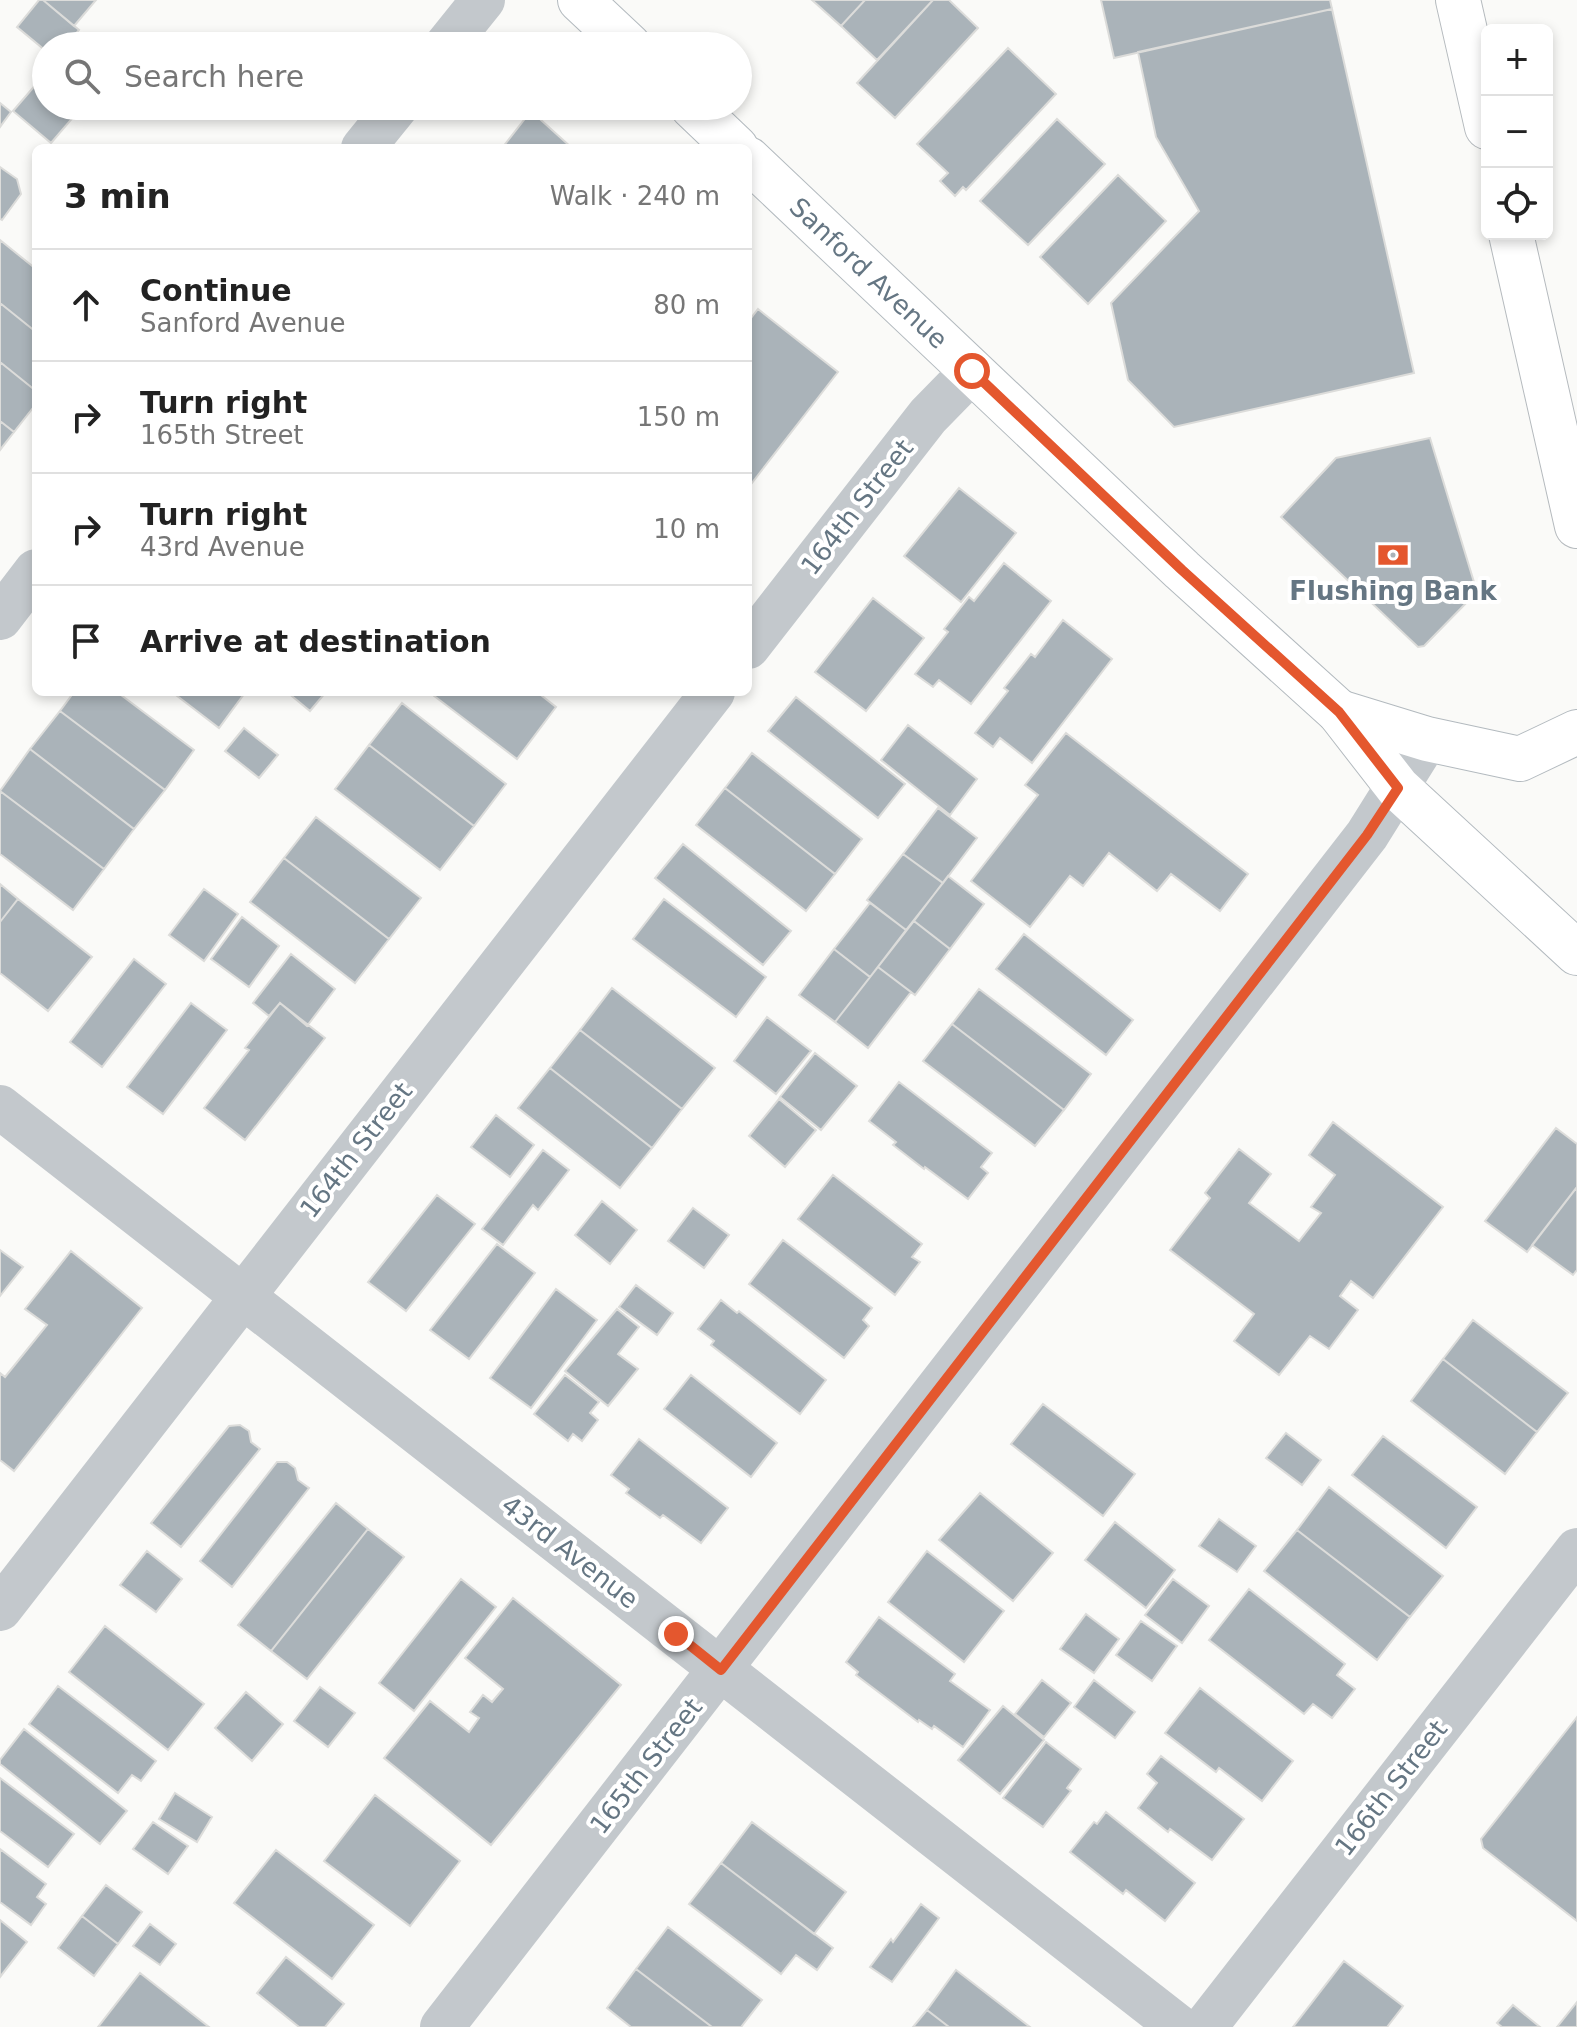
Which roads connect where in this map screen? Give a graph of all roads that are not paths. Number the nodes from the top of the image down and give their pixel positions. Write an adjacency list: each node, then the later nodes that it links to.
1 (483, 0): 4 (street)
2 (580, 0): 5 (street)
3 (1458, 0): 6 (street)
4 (457, 32)
5 (614, 32)
6 (1481, 101)
7 (386, 120): 9 (street)
8 (707, 120): 10 (street)
9 (366, 144)
10 (732, 144)
11 (752, 163): 13 (street, Sanford Avenue)
12 (1512, 240): 14 (street)
13 (972, 371): 17 (street, 164th Street); 19 (street, Sanford Avenue)
14 (1577, 526)
15 (32, 576): 16 (street)
16 (0, 618)
17 (752, 642)
18 (710, 696): 25 (street, 164th Street)
19 (1339, 712): 21 (street); 22 (street, Sanford Avenue)
20 (1577, 732): 21 (street)
21 (1427, 739): 22 (street, 165th Street)
22 (1398, 788): 23 (street, Sanford Avenue); 28 (street, 165th Street)
23 (1577, 953)
24 (0, 1107): 25 (street, 43rd Avenue)
25 (244, 1298): 27 (street, 164th Street); 28 (street, 43rd Avenue)
26 (1577, 1550): 31 (street, 166th Street)
27 (0, 1609)
28 (721, 1670): 29 (street, 165th Street); 30 (street, 43rd Avenue)
29 (442, 2027)
30 (1179, 2027)
31 (1205, 2027)

